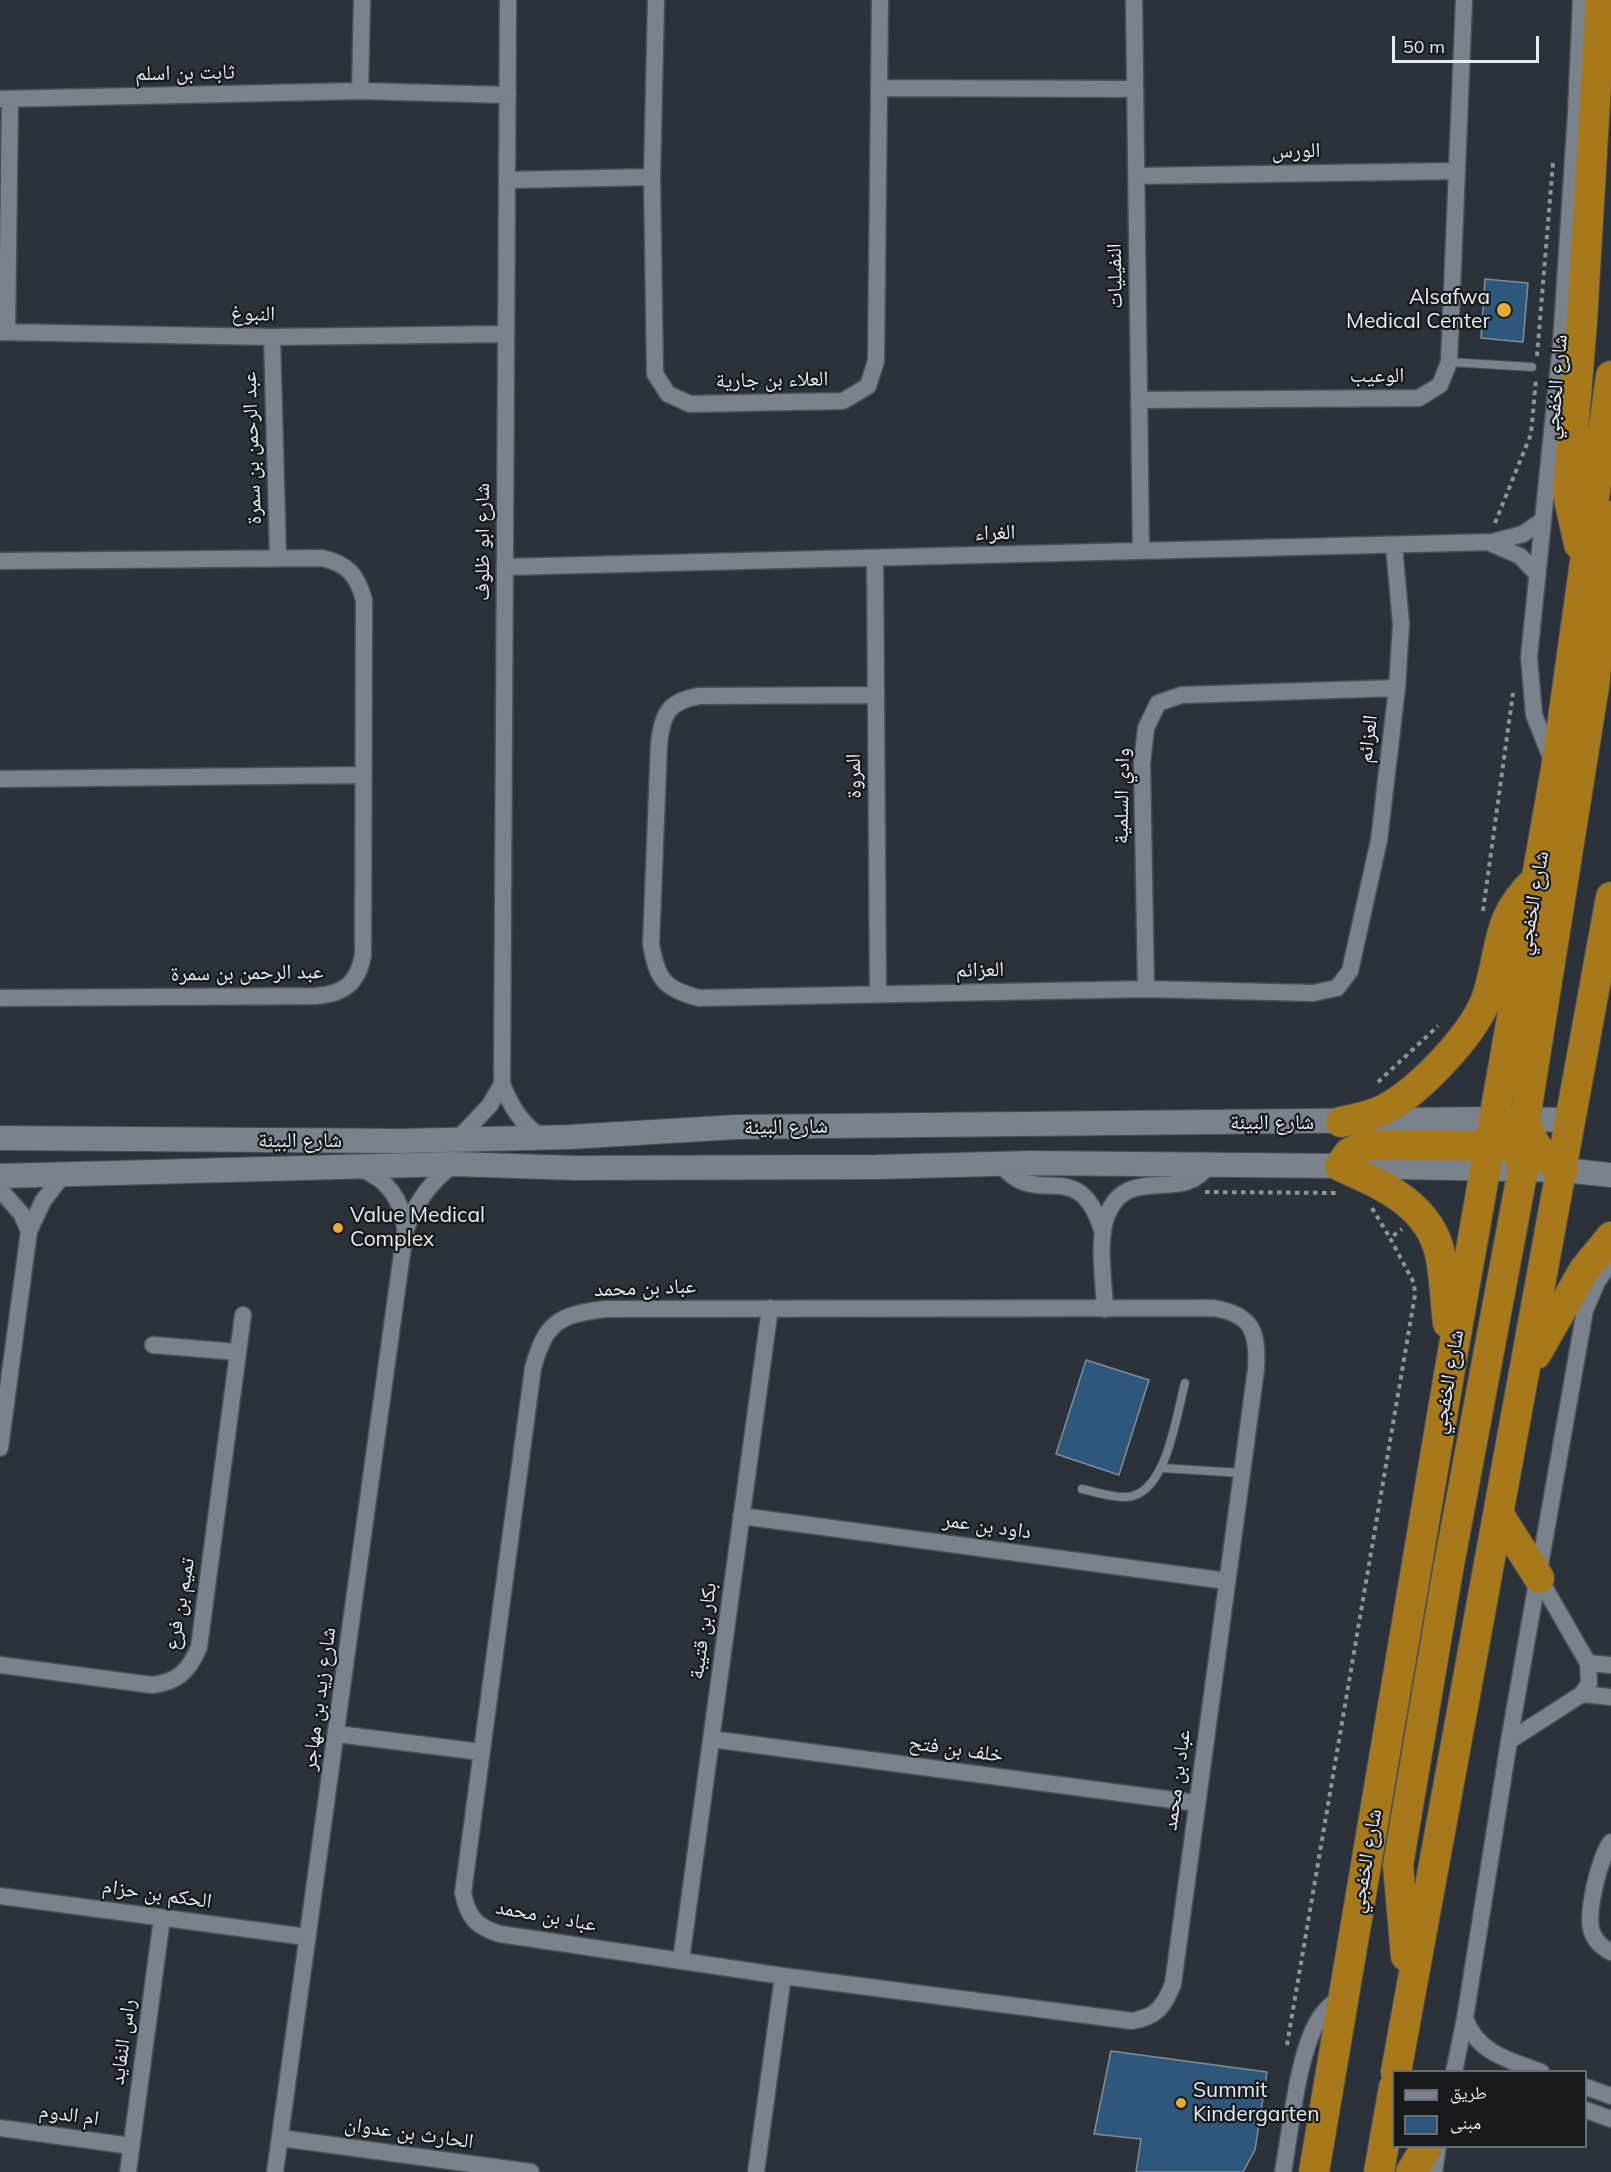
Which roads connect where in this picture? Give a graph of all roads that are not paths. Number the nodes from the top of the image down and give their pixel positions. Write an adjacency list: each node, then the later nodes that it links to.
1 (362, 0): 11 (street)
2 (508, 0): 12 (street, شارع ابو ظلوف)
3 (656, 0): 16 (street, العلاء بن جارية)
4 (880, 0): 9 (street, العلاء بن جارية)
5 (1134, 0): 10 (street, النفيليات)
6 (1464, 0): 14 (street, الوعيب)
7 (1581, 0): 26 (street, شارع الخفجي)
8 (1601, 0): 33 (highway)
9 (879, 88): 10 (street); 16 (street, العلاء بن جارية)
10 (1135, 89): 15 (street, النفيليات)
11 (360, 91): 12 (street, ثابت بن اسلم); 13 (street, ثابت بن اسلم)
12 (508, 95): 17 (street, شارع ابو ظلوف)
13 (5, 99): 18 (street, ثابت بن اسلم)
14 (1456, 171): 15 (street, الورس); 21 (street, الوعيب)
15 (1136, 176): 24 (street, النفيليات)
16 (652, 177): 17 (street)
17 (507, 180): 19 (street, شارع ابو ظلوف)
18 (4, 332): 20 (street, النبوغ)
19 (506, 333): 20 (street, النبوغ); 34 (street, شارع ابو ظلوف)
20 (272, 337): 30 (street, عبد الرحمن بن سمرة)
21 (1449, 362): 22 (lane); 24 (street, الوعيب)
22 (1535, 368)
23 (1611, 376): 33 (highway, شارع الخفجي)
24 (1139, 400): 29 (street, النفيليات)
25 (1611, 516): 51 (highway)
26 (1544, 520): 27 (street, الغراء); 35 (street, شارع الخفجي)
27 (1486, 542): 28 (street, الغراء); 35 (street, الغراء)
28 (1394, 546): 29 (street, الغراء); 36 (street, العزائم)
29 (1141, 552): 31 (street, الغراء)
30 (278, 557): 32 (street, عبد الرحمن بن سمرة); 39 (street, عبد الرحمن بن سمرة)
31 (875, 558): 34 (street, الغراء); 37 (street, المروة)
32 (0, 561)
33 (1583, 563): 38 (highway, شارع الخفجي)
34 (505, 567): 46 (street, شارع ابو ظلوف)
35 (1537, 574): 38 (street, شارع الخفجي)
36 (1397, 688): 43 (street, العزائم); 43 (street, وادي السلمية)
37 (875, 695): 44 (street, المروة); 44 (street, العزائم)
38 (1556, 769): 41 (highway, شارع الخفجي)
39 (363, 775): 40 (street); 45 (street, عبد الرحمن بن سمرة)
40 (0, 779)
41 (1537, 879): 48 (highway); 51 (highway, شارع الخفجي)
42 (1611, 897): 47 (highway)
43 (1146, 989): 44 (street, العزائم)
44 (878, 994)
45 (0, 998)
46 (502, 1084): 49 (street, شارع ابو ظلوف); 52 (street)
47 (1572, 1120): 51 (highway); 56 (highway)
48 (1341, 1122): 49 (street, شارع البيئة); 51 (street, شارع البيئة)
49 (541, 1138): 52 (street, شارع البيئة)
50 (2, 1139): 52 (street, شارع البيئة)
51 (1510, 1145): 56 (highway); 60 (highway); 72 (highway, شارع الخفجي); 101 (highway)
52 (456, 1152): 53 (street, شارع البيئة); 55 (street, شارع البيئة); 63 (street, شارع زيد بن مهاجر)
53 (1001, 1164): 54 (street, شارع البيئة); 64 (street)
54 (1209, 1164): 60 (street, شارع البيئة); 64 (street)
55 (356, 1167): 57 (street, شارع البيئة); 63 (street, شارع زيد بن مهاجر)
56 (1563, 1170): 58 (street); 73 (highway)
57 (63, 1175): 59 (street, شارع البيئة); 62 (street)
58 (1611, 1175)
59 (0, 1176)
60 (1345, 1179): 72 (highway)
61 (0, 1190): 62 (street)
62 (29, 1231): 75 (street)
63 (405, 1232): 88 (street, شارع زيد بن مهاجر)
64 (1103, 1233): 68 (street)
65 (1611, 1237): 73 (highway)
66 (1611, 1261): 81 (street)
67 (770, 1308): 68 (street, عباد بن محمد); 80 (street, بكار بن قتيبة); 91 (street, عباد بن محمد)
68 (1105, 1309): 77 (street, عباد بن محمد)
69 (243, 1316): 71 (street, تميم بن فرع)
70 (153, 1345): 71 (street)
71 (237, 1352): 84 (street, تميم بن فرع)
72 (1452, 1357): 100 (highway, شارع الخفجي)
73 (1522, 1377): 79 (highway)
74 (1185, 1383): 76 (lane)
75 (0, 1448)
76 (1162, 1468): 77 (lane); 78 (lane)
77 (1242, 1473): 82 (street, عباد بن محمد)
78 (1082, 1489)
79 (1499, 1515): 81 (highway); 101 (highway)
80 (741, 1516): 82 (street, داود بن عمر); 89 (street, بكار بن قتيبة)
81 (1539, 1578): 83 (street); 90 (street)
82 (1227, 1581): 92 (street, عباد بن محمد)
83 (1588, 1663): 85 (street); 86 (street)
84 (0, 1665)
85 (1611, 1665)
86 (1581, 1694): 87 (street); 90 (street)
87 (1611, 1697)
88 (337, 1734): 91 (street); 96 (street, شارع زيد بن مهاجر)
89 (711, 1739): 92 (street, خلف بن فتح); 98 (street, بكار بن قتيبة)
90 (1509, 1742): 102 (street)
91 (482, 1752): 98 (street, عباد بن محمد)
92 (1196, 1803): 99 (street, عباد بن محمد)
93 (1611, 1842): 97 (street)
94 (0, 1896): 95 (street, الحكم بن حزام)
95 (162, 1918): 96 (street, الحكم بن حزام); 113 (street, راس النفايد)
96 (307, 1937): 112 (street, شارع زيد بن مهاجر)
97 (1611, 1952)
98 (681, 1960): 99 (street, عباد بن محمد)
99 (783, 1976): 119 (street)
100 (1343, 1995): 120 (street); 121 (highway, شارع الخفجي)
101 (1409, 1995): 103 (highway)
102 (1465, 2018): 104 (street); 105 (street)
103 (1396, 2070)
104 (1454, 2070)
105 (1536, 2070)
106 (1587, 2087): 107 (street)
107 (1611, 2096)
108 (1392, 2098): 122 (highway)
109 (1587, 2110): 110 (street)
110 (1611, 2119)
111 (0, 2128): 113 (street, ام الدوم)
112 (280, 2138): 117 (street, شارع زيد بن مهاجر); 118 (street, الحارث بن عدوان)
113 (131, 2146): 116 (street, راس النفايد)
114 (1426, 2148): 123 (highway)
115 (1438, 2148): 124 (street)
116 (128, 2172)
117 (275, 2172)
118 (531, 2172)
119 (756, 2172)
120 (1283, 2172)
121 (1314, 2172)
122 (1379, 2172)
123 (1411, 2172)
124 (1434, 2172)

